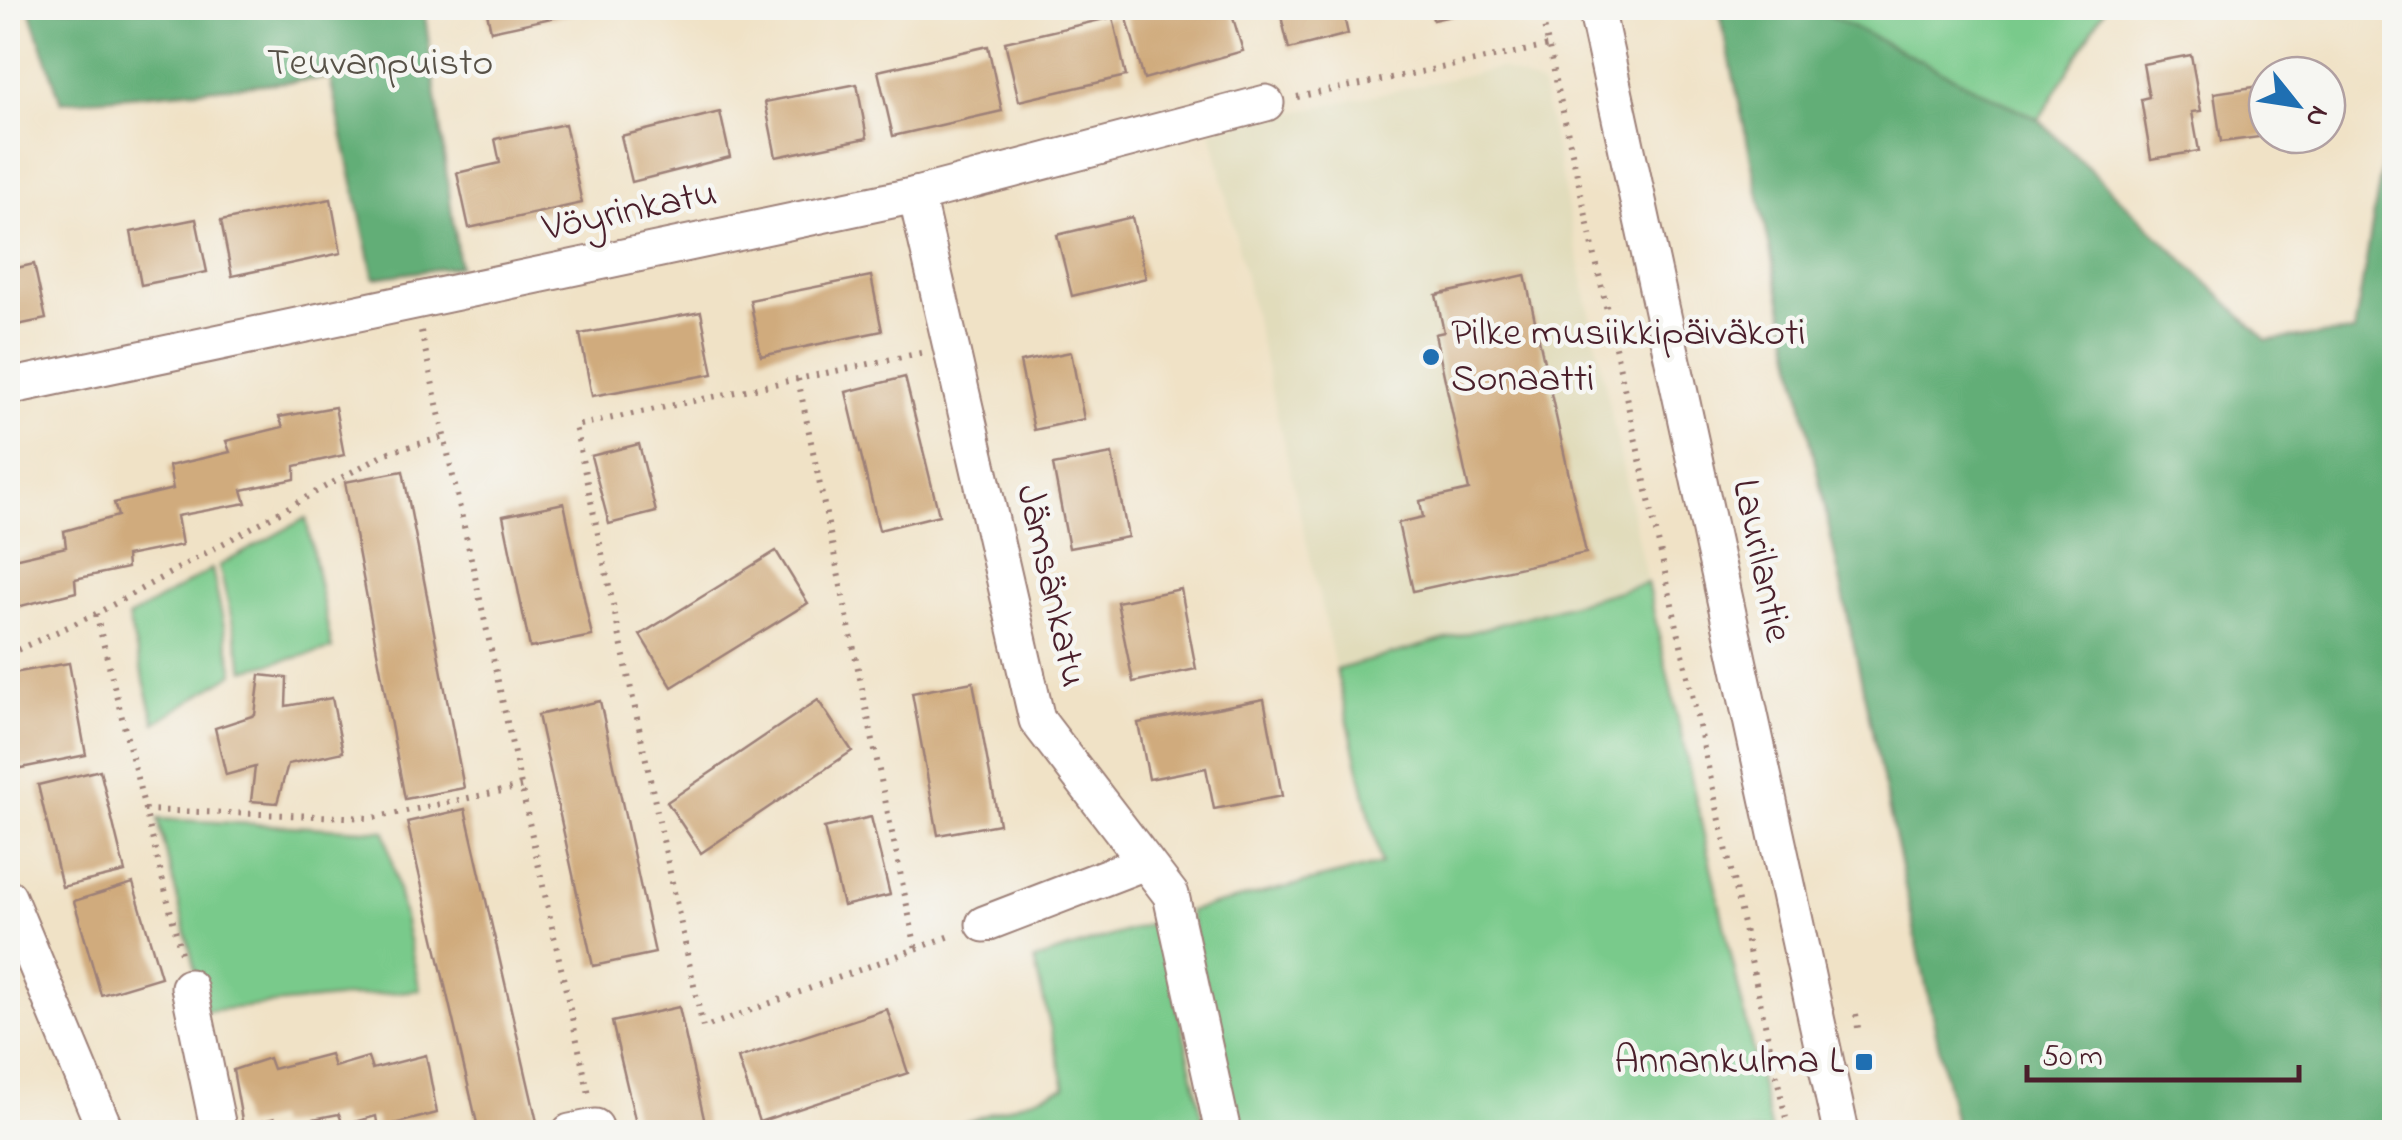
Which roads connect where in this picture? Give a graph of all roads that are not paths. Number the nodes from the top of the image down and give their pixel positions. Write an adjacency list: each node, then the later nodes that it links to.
1 (1596, 8): 12 (street, Laurilantie)
2 (1266, 103): 3 (street, Vöyrinkatu)
3 (916, 196): 4 (street, Vöyrinkatu); 5 (street, Jämsänkatu)
4 (8, 387)
5 (1145, 862): 7 (street); 11 (street, Jämsänkatu)
6 (8, 898): 9 (street)
7 (984, 924)
8 (189, 987): 10 (street)
9 (106, 1132)
10 (219, 1132)
11 (1223, 1132)
12 (1842, 1132)

